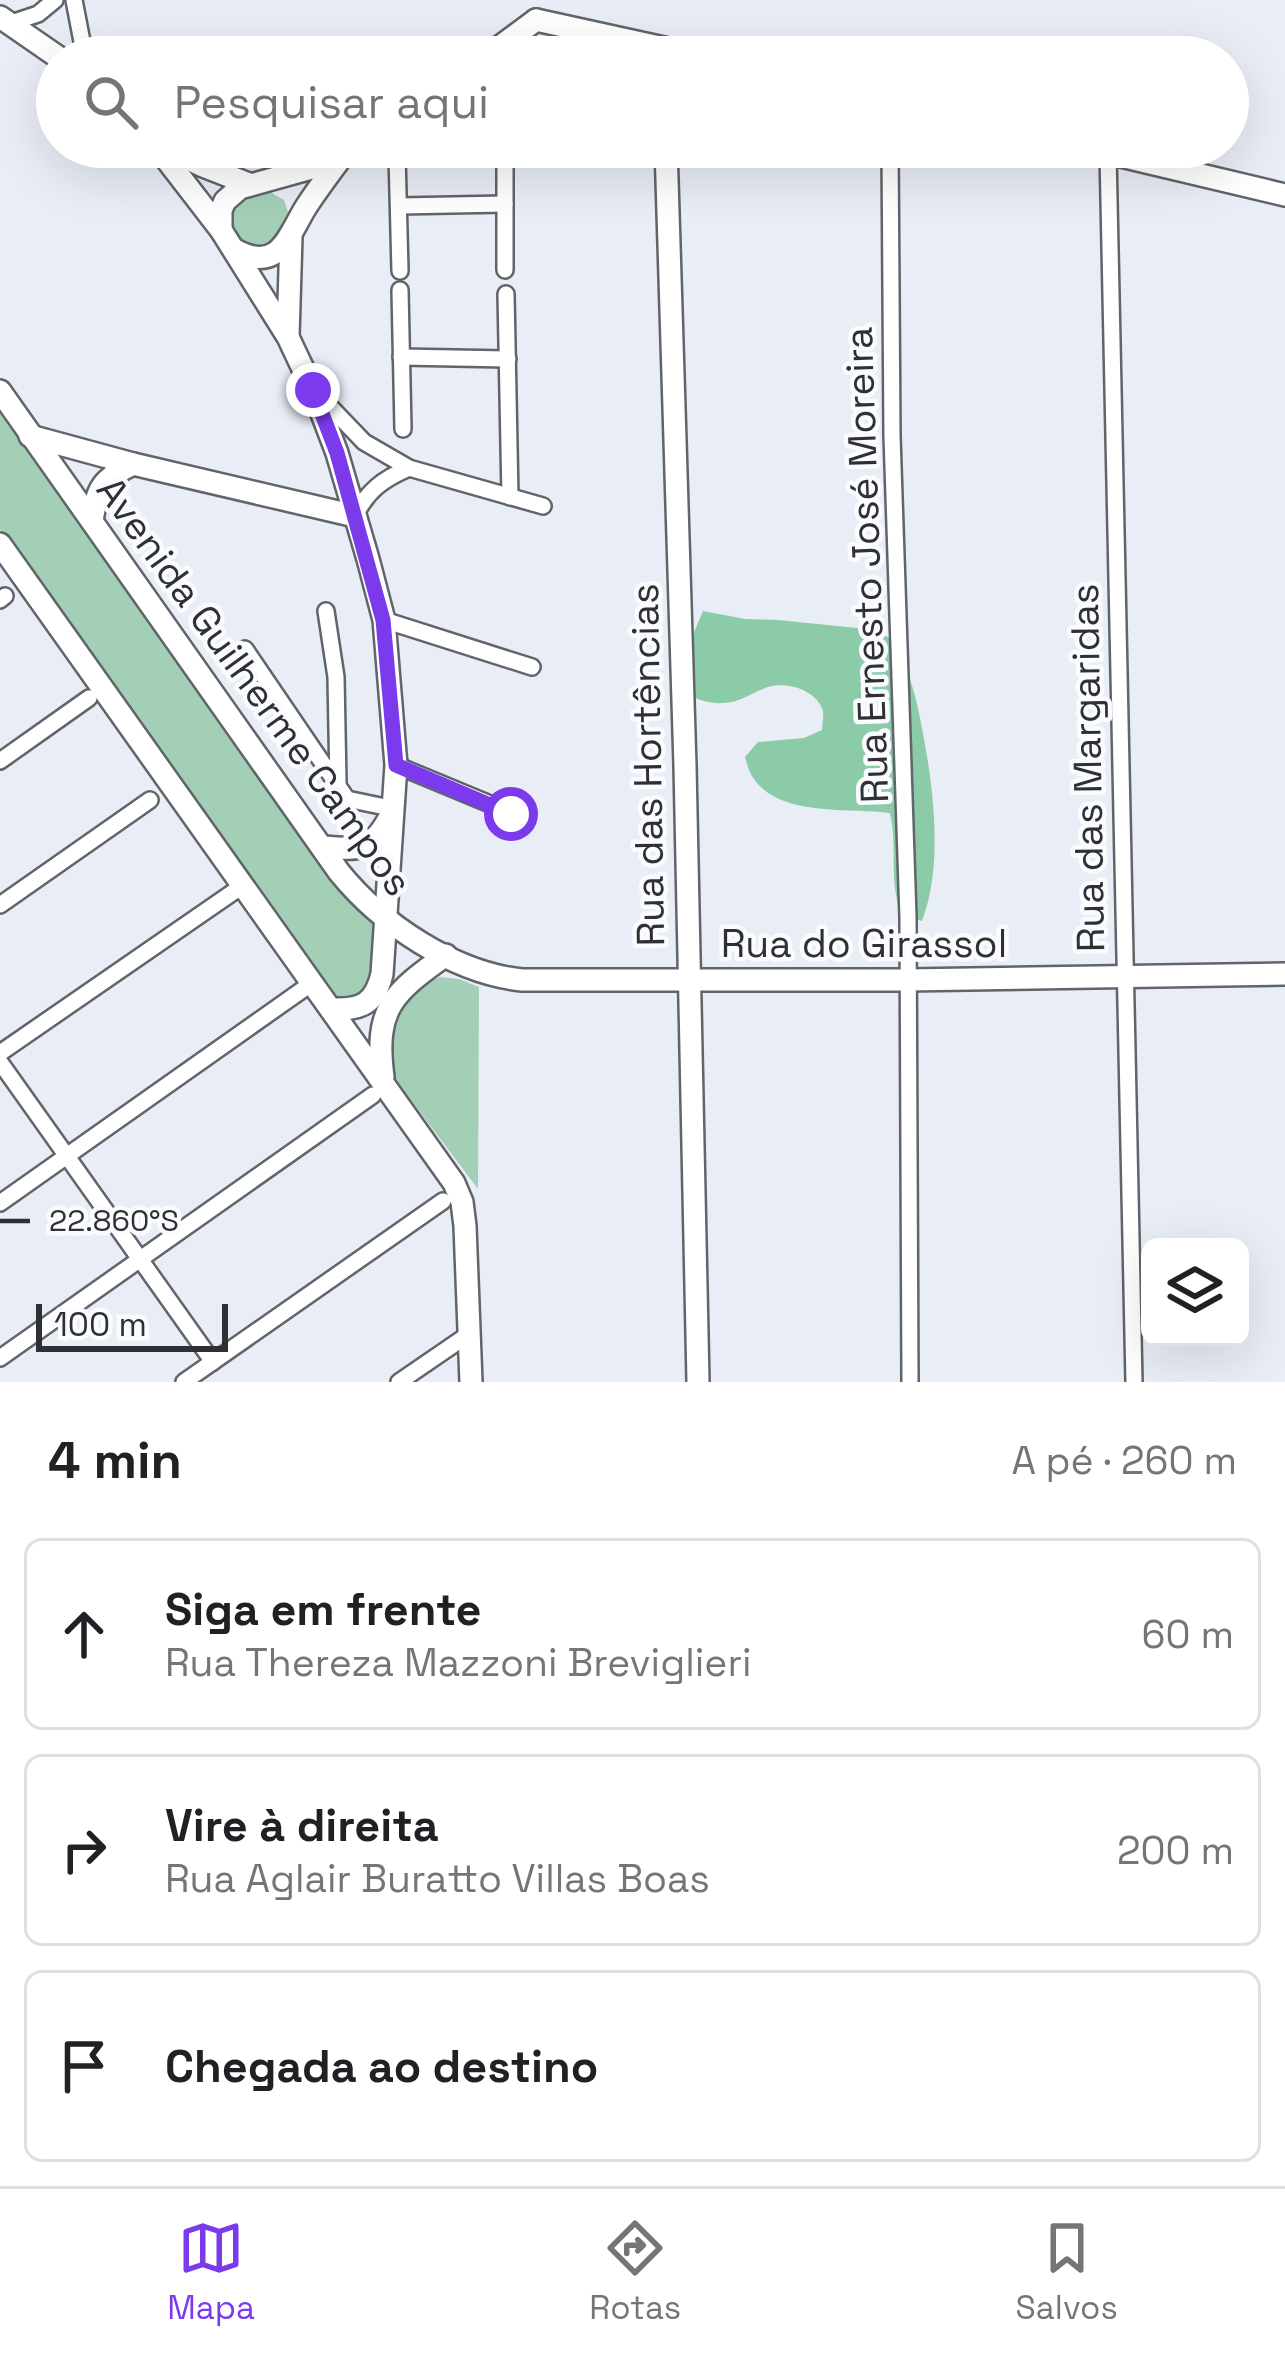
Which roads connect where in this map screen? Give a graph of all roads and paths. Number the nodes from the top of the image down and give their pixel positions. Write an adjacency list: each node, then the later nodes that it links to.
1 (55, 0): 4 (street)
2 (74, 0): 5 (street)
3 (535, 10): 6 (main road); 7 (main road)
4 (4, 22): 8 (main road)
5 (81, 36)
6 (508, 36)
7 (614, 36)
8 (36, 43)
9 (175, 168): 25 (main road)
10 (209, 168): 21 (main road)
11 (288, 168): 20 (street)
12 (304, 168): 20 (main road)
13 (338, 168): 26 (main road)
14 (398, 168): 24 (street)
15 (505, 168): 23 (street)
16 (667, 168): 64 (main road, Rua das Hortências)
17 (890, 168): 65 (street, Rua Ernesto José Moreira)
18 (1108, 168): 63 (street, Rua das Margaridas)
19 (1171, 168): 22 (main road)
20 (284, 175): 21 (main road)
21 (254, 184): 25 (main road); 26 (main road)
22 (1285, 195)
23 (505, 204): 24 (street); 28 (street)
24 (399, 206): 29 (street)
25 (221, 230): 27 (main road)
26 (293, 231): 27 (main road); 32 (main road)
27 (235, 250): 32 (main road)
28 (505, 270)
29 (400, 271)
30 (400, 290): 33 (street)
31 (506, 294): 34 (street)
32 (288, 337): 35 (main road)
33 (401, 357): 34 (street); 37 (street)
34 (508, 358): 41 (street)
35 (313, 390): 40 (street); 43 (main road)
36 (0, 391): 38 (main road, Avenida Guilherme Campos)
37 (403, 429)
38 (30, 436): 39 (main road); 44 (main road, Avenida Guilherme Campos)
39 (133, 464): 43 (main road); 44 (main road)
40 (409, 468): 41 (street); 43 (street)
41 (511, 497): 42 (street)
42 (543, 506)
43 (355, 516): 47 (main road)
44 (92, 521): 57 (main road, Avenida Guilherme Campos)
45 (0, 544): 58 (main road)
46 (326, 610): 53 (street)
47 (383, 620): 49 (street); 52 (main road)
48 (245, 649): 53 (street)
49 (532, 667)
50 (89, 698): 51 (street)
51 (0, 761)
52 (396, 765): 55 (main road); 56 (street)
53 (338, 786): 55 (street)
54 (150, 800): 59 (street)
55 (394, 809): 57 (main road); 60 (main road)
56 (518, 822)
57 (323, 847): 60 (main road, Avenida Guilherme Campos)
58 (242, 886): 66 (main road); 68 (street)
59 (0, 905)
60 (386, 920): 61 (main road, Rua do Girassol); 67 (main road, Avenida Guilherme Campos)
61 (446, 956): 64 (main road, Rua do Girassol); 69 (main road)
62 (1285, 974): 63 (main road, Rua do Girassol)
63 (1125, 978): 65 (main road, Rua do Girassol); 82 (street, Rua das Margaridas)
64 (688, 980): 65 (main road, Rua do Girassol); 80 (main road, Rua das Hortências)
65 (907, 980): 81 (street, Rua Ernesto José Moreira)
66 (312, 983): 67 (main road); 70 (street)
67 (332, 1009): 69 (main road)
68 (0, 1057): 70 (street)
69 (379, 1089): 71 (main road); 73 (street)
70 (67, 1156): 72 (street); 73 (street)
71 (448, 1192): 74 (main road); 76 (street)
72 (0, 1203)
73 (140, 1259): 75 (street); 76 (street)
74 (469, 1334): 78 (street); 79 (main road)
75 (0, 1358)
76 (213, 1362): 77 (street)
77 (184, 1382)
78 (400, 1382)
79 (471, 1382)
80 (698, 1382)
81 (910, 1382)
82 (1134, 1382)

